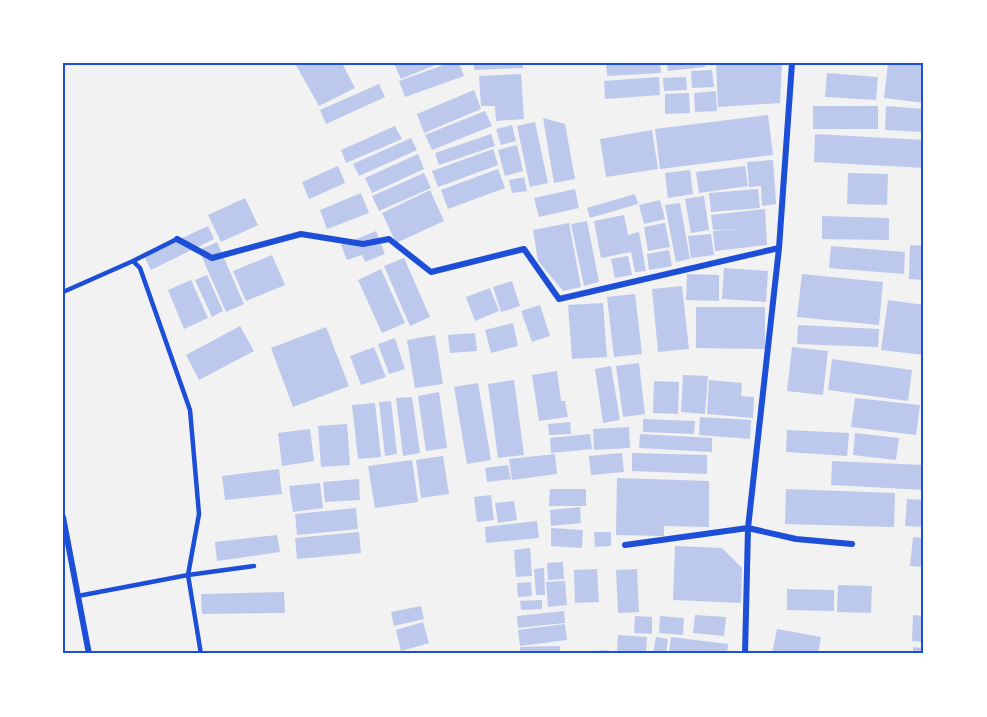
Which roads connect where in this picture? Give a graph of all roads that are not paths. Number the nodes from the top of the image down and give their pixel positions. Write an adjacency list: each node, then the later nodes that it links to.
1 (792, 63): 3 (street)
2 (177, 239): 3 (street); 4 (lane)
3 (779, 248): 7 (street)
4 (133, 261): 5 (lane); 11 (lane)
5 (63, 292)
6 (63, 517): 12 (street)
7 (748, 528): 8 (street); 9 (street); 15 (street)
8 (852, 544)
9 (625, 545)
10 (254, 566): 11 (lane)
11 (188, 575): 12 (lane); 14 (lane)
12 (78, 596): 13 (street)
13 (89, 654)
14 (201, 654)
15 (745, 654)

